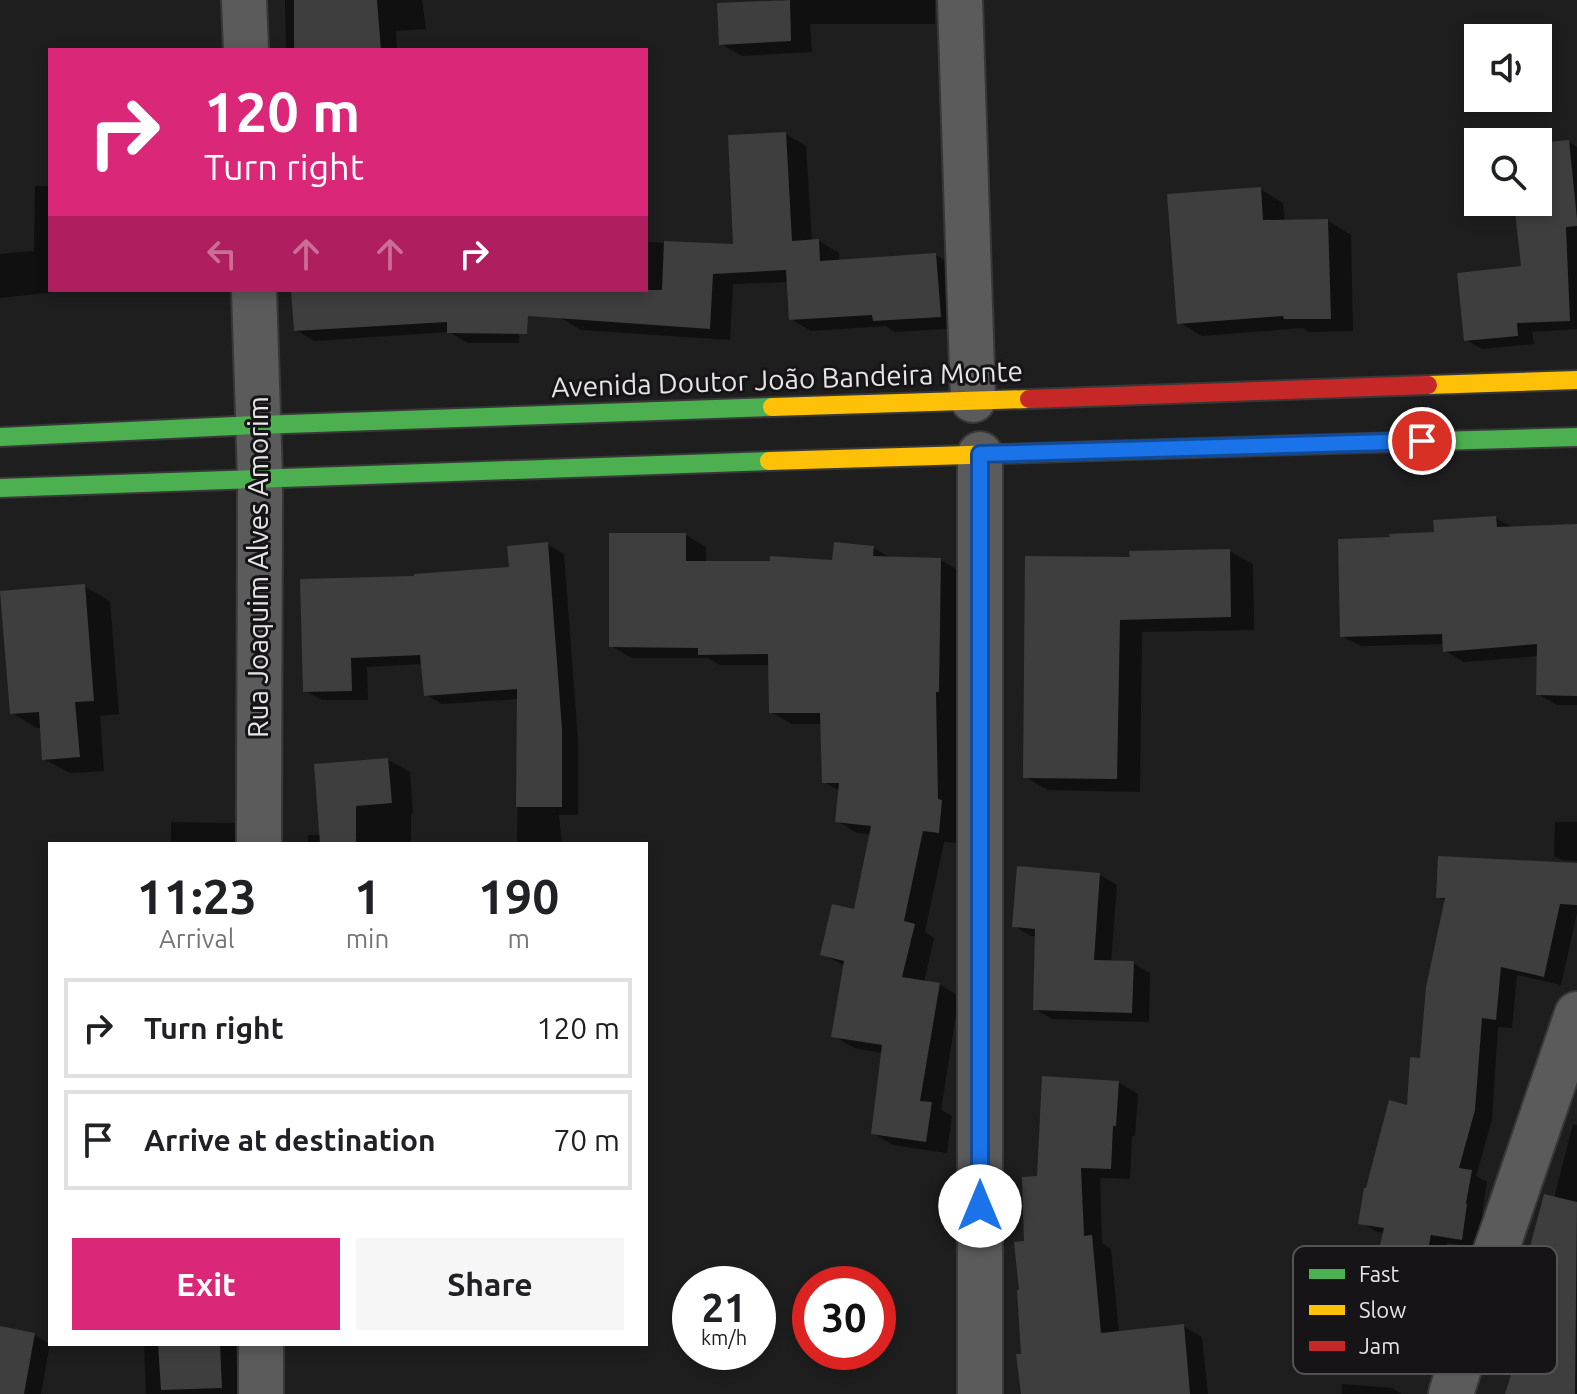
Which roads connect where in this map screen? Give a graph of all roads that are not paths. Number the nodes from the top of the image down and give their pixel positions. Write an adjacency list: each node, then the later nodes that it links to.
1 (244, 0): 3 (street)
2 (960, 0): 6 (street)
3 (246, 48)
4 (254, 292): 7 (street, Rua Joaquim Alves Amorim)
5 (1577, 380): 6 (main road, Avenida Doutor João Bandeira Monte)
6 (973, 400): 7 (main road, Avenida Doutor João Bandeira Monte)
7 (258, 425): 8 (main road, Avenida Doutor João Bandeira Monte); 11 (street, Rua Joaquim Alves Amorim)
8 (0, 437)
9 (1577, 437): 10 (main road)
10 (980, 454): 11 (main road); 19 (street)
11 (260, 478): 12 (main road); 13 (street, Rua Joaquim Alves Amorim)
12 (0, 488)
13 (259, 842)
14 (1577, 1014): 15 (street)
15 (1498, 1246)
16 (261, 1346): 18 (street)
17 (1457, 1374): 20 (street)
18 (261, 1394)
19 (980, 1394)
20 (1451, 1394)

